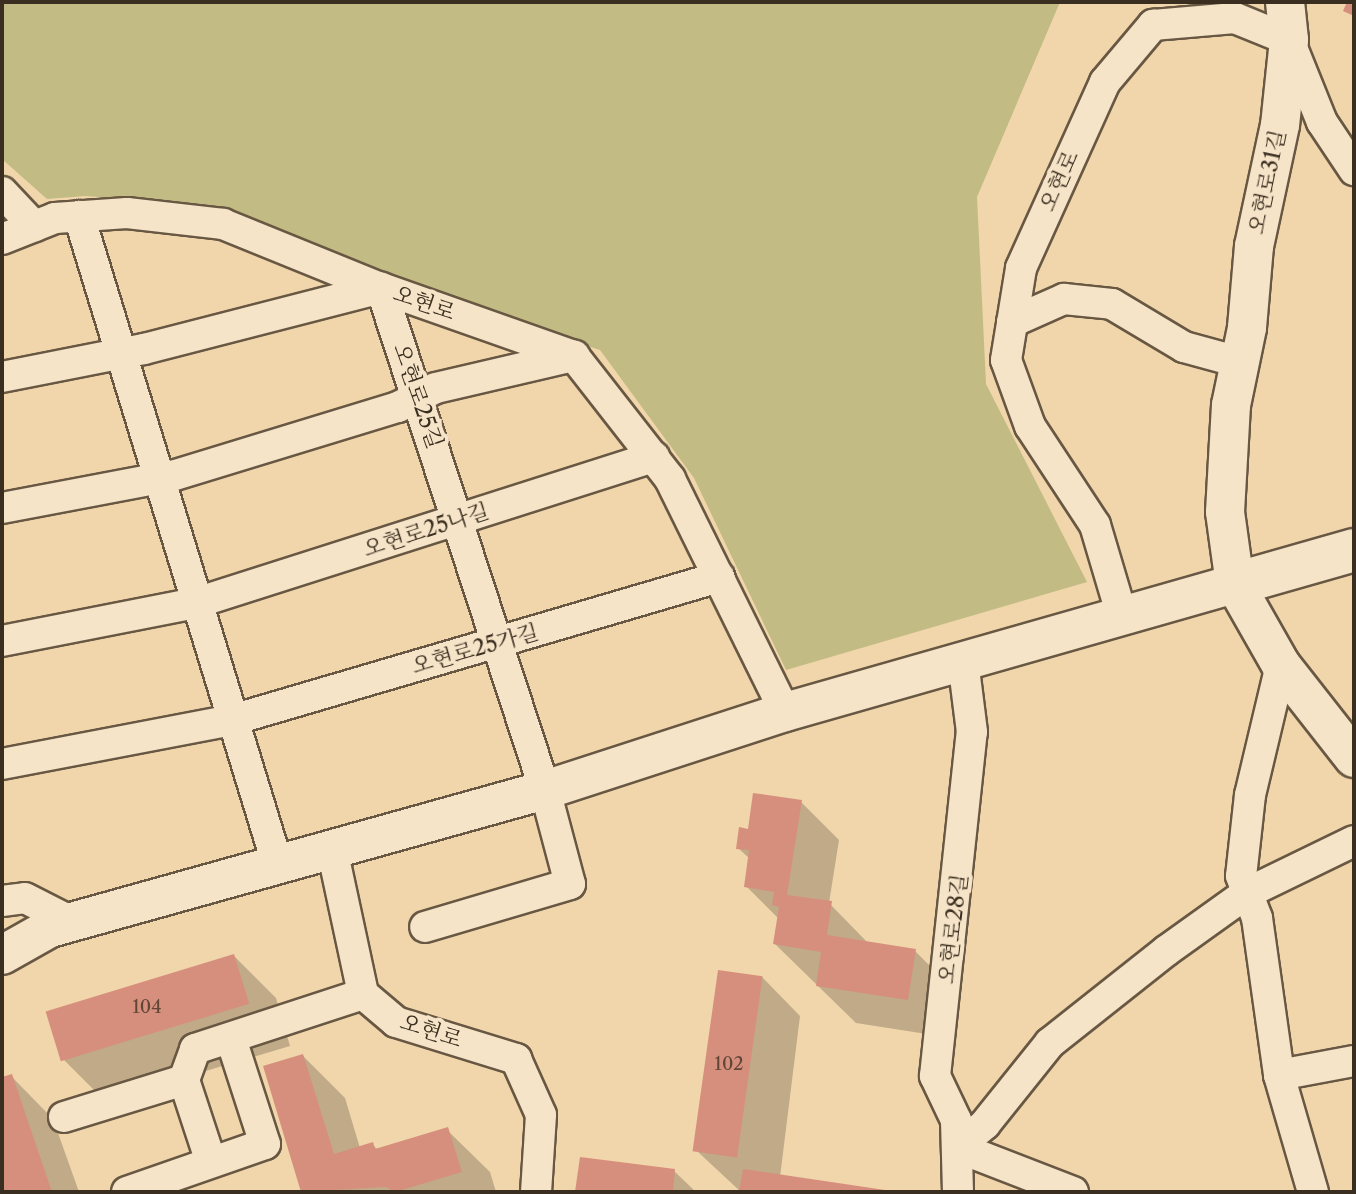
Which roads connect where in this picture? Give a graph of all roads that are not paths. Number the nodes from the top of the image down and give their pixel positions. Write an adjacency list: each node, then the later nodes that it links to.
1 (1285, 2): 2 (street, 오현로31길)
2 (1289, 40): 3 (street); 9 (street, 오현로); 12 (street, 오현로31길)
3 (1354, 170)
4 (2, 192): 6 (street)
5 (79, 216): 6 (street); 8 (street); 10 (street)
6 (34, 226): 7 (street)
7 (2, 239)
8 (381, 288): 10 (street); 11 (street, 오현로); 14 (street, 오현로25길)
9 (1012, 322): 12 (street); 23 (street, 오현로)
10 (118, 354): 13 (street); 16 (street)
11 (574, 356): 14 (street); 15 (street)
12 (1239, 362): 21 (street, 오현로31길)
13 (2, 377)
14 (419, 396): 16 (street); 18 (street, 오현로25길)
15 (654, 457): 18 (street, 오현로25나길); 20 (street)
16 (157, 480): 17 (street); 22 (street)
17 (2, 508)
18 (459, 520): 22 (street, 오현로25나길); 25 (street, 오현로25길)
19 (1354, 550): 21 (main road)
20 (719, 577): 25 (street, 오현로25가길); 28 (street)
21 (1235, 584): 23 (street); 27 (street)
22 (196, 603): 24 (street, 오현로25나길); 29 (street)
23 (1122, 616): 26 (street)
24 (2, 641)
25 (498, 642): 29 (street, 오현로25가길); 32 (street, 오현로25길)
26 (963, 661): 28 (street); 47 (street, 오현로28길)
27 (1281, 665): 30 (street); 36 (street)
28 (785, 712): 32 (street)
29 (232, 720): 31 (street, 오현로25가길); 35 (street)
30 (1354, 758)
31 (2, 764)
32 (545, 790): 34 (street); 39 (street)
33 (1354, 841): 36 (street)
34 (332, 849): 35 (street); 41 (street)
35 (277, 863): 38 (street)
36 (1247, 893): 44 (street); 47 (street)
37 (2, 901): 38 (street)
38 (72, 922): 40 (street)
39 (425, 927)
40 (2, 955)
41 (363, 994): 42 (street); 50 (street, 오현로)
42 (231, 1039): 45 (street); 48 (street)
43 (1354, 1061): 44 (street)
44 (1279, 1075): 53 (street)
45 (184, 1080): 46 (street); 48 (street)
46 (64, 1117)
47 (957, 1147): 51 (street, 오현로28길); 52 (street)
48 (211, 1162): 49 (street)
49 (127, 1192)
50 (536, 1192)
51 (958, 1192)
52 (1073, 1192)
53 (1313, 1192)

